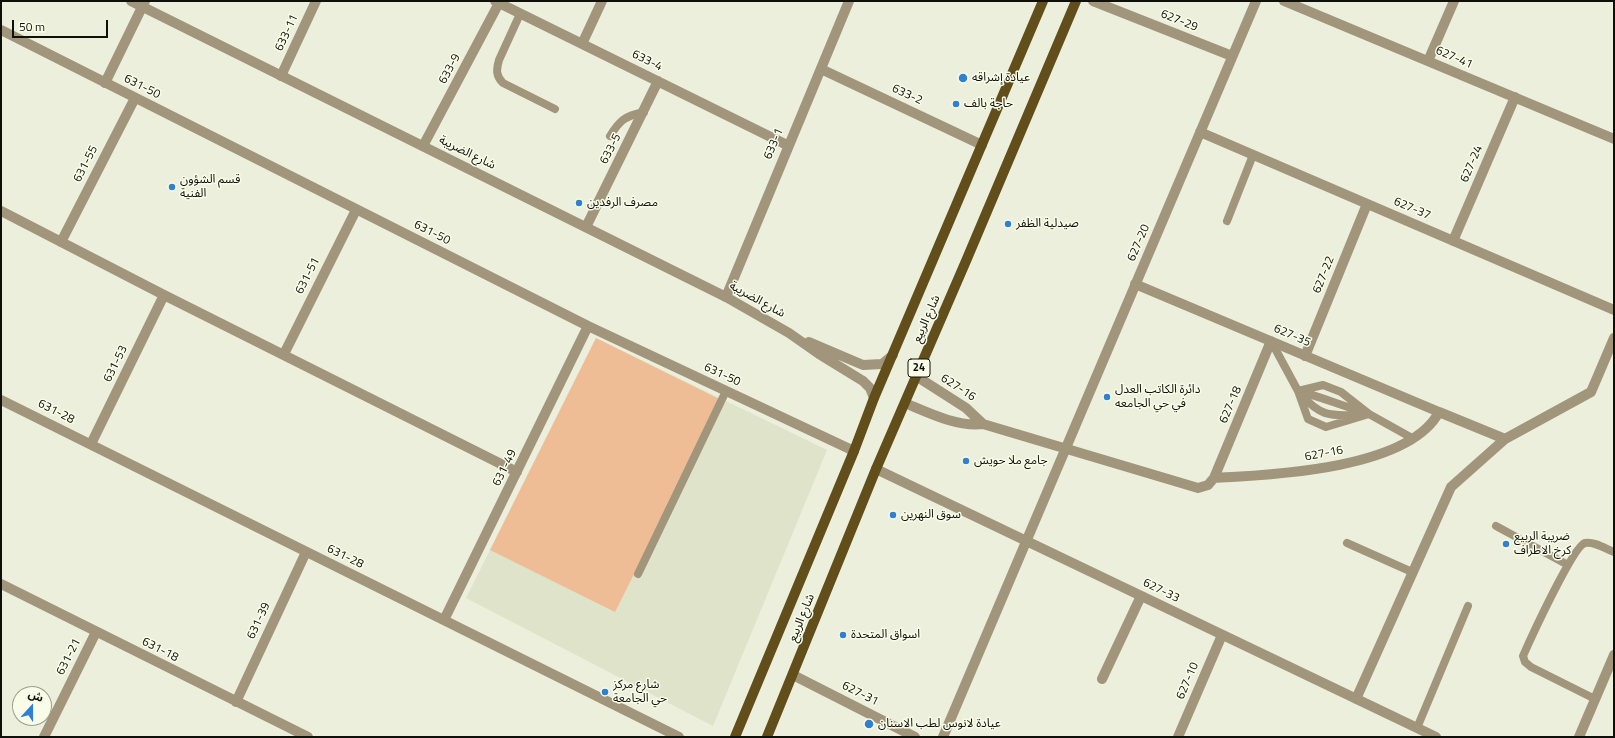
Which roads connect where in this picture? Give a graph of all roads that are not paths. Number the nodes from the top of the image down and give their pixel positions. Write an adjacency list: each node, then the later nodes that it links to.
1 (131, 1): 12 (street, شارع الضريبة)
2 (316, 1): 19 (street, 633-11)
3 (602, 1): 15 (street)
4 (847, 1): 18 (street, 633-1)
5 (1043, 1): 30 (main road, شارع الربيع / 24)
6 (1076, 1): 51 (main road, شارع الربيع / 24)
7 (1093, 1): 16 (street, 627-29)
8 (1256, 1): 16 (street, 627-20)
9 (1284, 1): 17 (street, 627-41)
10 (1454, 1): 17 (street)
11 (497, 2): 13 (street, 633-4); 31 (street, 633-9)
12 (143, 4): 19 (street, شارع الضريبة); 21 (street)
13 (520, 14): 15 (street, 633-4); 24 (lane)
14 (1, 30): 21 (street, 631-50)
15 (582, 44): 20 (street, 633-4)
16 (1232, 56): 26 (street, 627-20)
17 (1428, 61): 22 (street, 627-41)
18 (821, 69): 29 (street, 633-1); 30 (street, 633-2)
19 (281, 76): 31 (street, شارع الضريبة)
20 (658, 81): 25 (street, 633-5); 29 (street, 633-4)
21 (105, 83): 23 (street, 631-50)
22 (1515, 97): 28 (street, 627-41); 38 (street, 627-24)
23 (135, 98): 34 (street, 631-50); 39 (street, 631-55)
24 (555, 109)
25 (644, 112): 27 (lane); 37 (street, 633-5)
26 (1200, 132): 32 (street, 627-37); 40 (street, 627-20)
27 (610, 136)
28 (1614, 139)
29 (787, 145): 42 (street, 633-1)
30 (982, 145): 49 (main road, شارع الربيع / 24)
31 (423, 146): 37 (street, شارع الضريبة)
32 (1253, 155): 33 (street, 627-37); 36 (lane)
33 (1367, 204): 38 (street, 627-37); 50 (street, 627-22)
34 (356, 210): 44 (street, 631-50); 48 (street, 631-51)
35 (1, 211): 39 (street)
36 (1227, 221)
37 (586, 227): 42 (street, شارع الضريبة)
38 (1453, 241): 43 (street, 627-37)
39 (61, 242): 41 (street)
40 (1135, 284): 47 (street, 627-35); 63 (street, 627-20)
41 (164, 295): 48 (street); 62 (street, 631-53)
42 (726, 297): 45 (street, شارع الضريبة)
43 (1614, 310)
44 (588, 326): 52 (street, 631-50); 66 (street, 631-49)
45 (789, 333): 49 (street, شارع الضريبة); 54 (street, شارع الضريبة)
46 (1614, 338): 61 (street)
47 (1271, 341): 50 (street, 627-35); 53 (lane); 67 (street, 627-18)
48 (284, 354): 66 (street)
49 (893, 355): 54 (main road, شارع الربيع / 24)
50 (1305, 356): 57 (street, 627-35)
51 (916, 376): 56 (main road, شارع الربيع / 24); 59 (street, 627-16)
52 (726, 391): 64 (street, 631-50); 75 (lane)
53 (1298, 392): 58 (lane); 58 (lane); 58 (lane); 58 (lane)
54 (874, 398): 64 (main road, شارع الربيع / 24)
55 (1, 400): 62 (street, 631-28)
56 (905, 403): 59 (street, 627-16); 65 (main road, شارع الربيع / 24)
57 (1439, 412): 60 (street, 627-16); 61 (street)
58 (1369, 414): 60 (lane)
59 (984, 424): 63 (street, 627-16)
60 (1412, 438): 67 (street, 627-16)
61 (1505, 439): 74 (street)
62 (91, 444): 71 (street, 631-28)
63 (1065, 449): 67 (street, 627-16); 69 (street, 627-20)
64 (854, 451): 92 (main road, شارع الربيع / 24)
65 (876, 469): 69 (street, 627-33); 83 (main road, شارع الربيع / 24)
66 (517, 472): 79 (street, 631-49)
67 (1214, 478)
68 (1496, 526): 73 (lane)
69 (1026, 541): 77 (street, 627-33); 95 (street, 627-20)
70 (1347, 543): 74 (lane)
71 (306, 552): 79 (street, 631-28); 87 (street, 631-39)
72 (1614, 552): 73 (lane)
73 (1568, 565): 86 (lane)
74 (1412, 572): 85 (street)
75 (638, 574)
76 (1, 584): 80 (street, 631-18)
77 (1141, 596): 81 (street, 627-33); 84 (street)
78 (1468, 606): 88 (lane)
79 (444, 620): 91 (street, 631-28)
80 (96, 632): 87 (street, 631-18); 89 (street, 631-21)
81 (1222, 635): 85 (street, 627-33); 96 (street, 627-10)
82 (1614, 655): 86 (street)
83 (793, 675): 93 (main road, شارع الربيع / 24); 94 (street, 627-31)
84 (1102, 679)
85 (1356, 699): 88 (street, 627-33)
86 (1595, 699): 98 (street)
87 (236, 702): 90 (street, 631-18)
88 (1421, 732): 97 (street, 627-33)
89 (44, 737)
90 (308, 737)
91 (679, 737)
92 (736, 737)
93 (767, 737)
94 (915, 737)
95 (943, 737)
96 (1178, 737)
97 (1436, 737)
98 (1579, 737)

